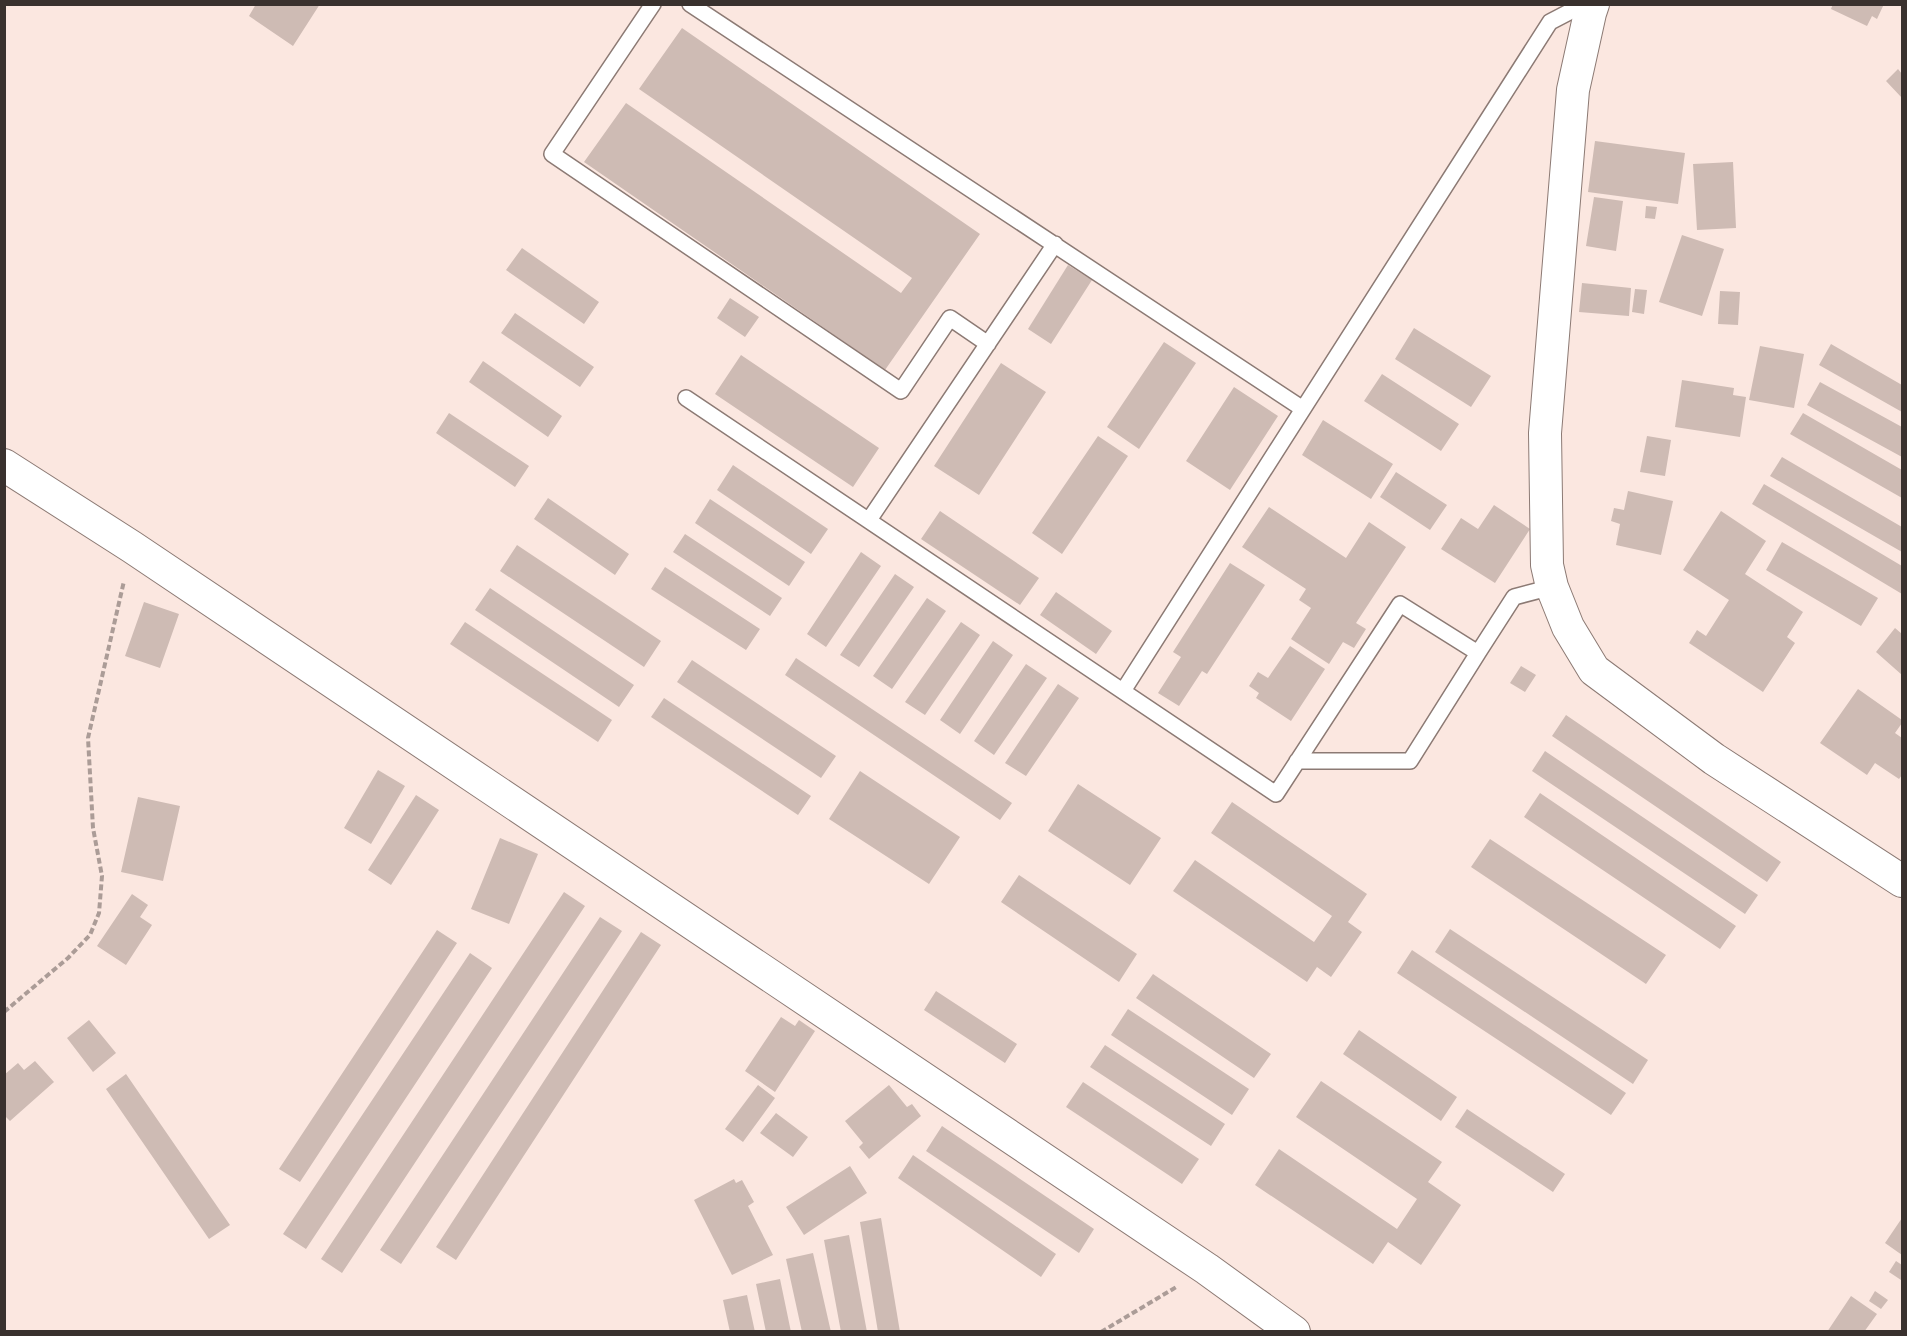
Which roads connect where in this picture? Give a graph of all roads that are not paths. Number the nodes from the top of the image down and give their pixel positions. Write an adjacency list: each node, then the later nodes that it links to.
1 (653, 4): 5 (lane)
2 (690, 4): 4 (lane)
3 (1591, 9): 7 (lane); 10 (street)
4 (1055, 244): 5 (lane); 7 (lane)
5 (988, 344): 9 (lane)
6 (686, 398): 9 (lane)
7 (1303, 409): 12 (lane)
8 (4, 465): 15 (street)
9 (869, 520): 12 (lane)
10 (1552, 587): 11 (lane); 14 (street)
11 (1478, 653): 13 (lane); 13 (lane)
12 (1123, 691): 13 (lane)
13 (1297, 761)
14 (1902, 881)
15 (1294, 1332)

